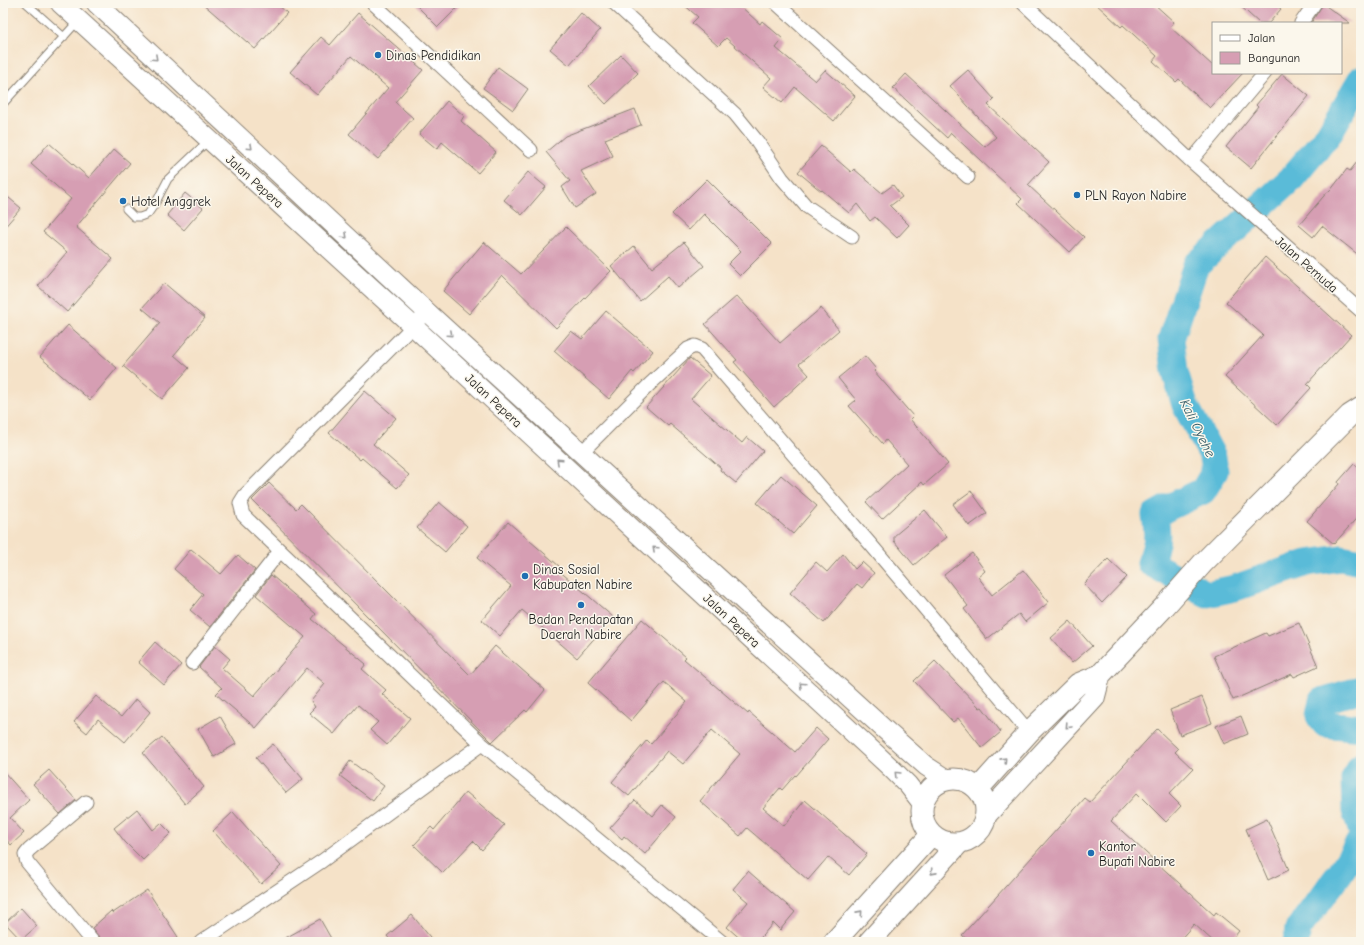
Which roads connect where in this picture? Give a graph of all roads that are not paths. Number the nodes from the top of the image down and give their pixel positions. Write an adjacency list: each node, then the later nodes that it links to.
1 (26, 3): 11 (lane)
2 (60, 3): 9 (main road, Jalan Pepera)
3 (96, 3): 12 (main road, Jalan Pepera)
4 (373, 3): 17 (street)
5 (614, 3): 21 (street)
6 (776, 3): 19 (street)
7 (1023, 3): 18 (street, Jalan Pemuda)
8 (1315, 3): 10 (street)
9 (79, 20): 11 (lane); 13 (main road, Jalan Pepera)
10 (1302, 22)
11 (64, 37): 15 (lane)
12 (134, 40): 13 (main road); 23 (main road, Jalan Pepera, one-way to 23)
13 (118, 56): 16 (main road, Jalan Pepera)
14 (1264, 74): 18 (street)
15 (3, 104)
16 (209, 139): 20 (lane); 24 (main road, Jalan Pepera)
17 (531, 150)
18 (1192, 161): 22 (street, Jalan Pemuda)
19 (968, 177)
20 (126, 209)
21 (852, 238)
22 (1361, 311)
23 (427, 312): 24 (street); 27 (main road, Jalan Pepera, one-way to 27)
24 (413, 326): 29 (street); 30 (main road, Jalan Pepera, one-way to 24)
25 (1361, 392): 26 (main road)
26 (1356, 411): 32 (main road)
27 (582, 452): 28 (main road, Jalan Pepera); 33 (street)
28 (685, 548): 30 (main road); 35 (main road, Jalan Pepera)
29 (280, 551): 31 (street); 34 (street)
30 (672, 564): 38 (main road, Jalan Pepera, one-way to 30)
31 (192, 663)
32 (1100, 675): 33 (main road); 39 (main road, one-way to 39)
33 (1029, 732): 36 (main road, one-way to 33)
34 (482, 744): 43 (street); 44 (street)
35 (946, 779): 36 (main road); 38 (main road)
36 (978, 789): 39 (main road)
37 (86, 802): 42 (street)
38 (922, 803): 40 (main road)
39 (986, 815): 41 (main road)
40 (931, 835): 41 (main road); 45 (main road, one-way to 40)
41 (959, 843): 46 (main road, one-way to 46)
42 (93, 942)
43 (201, 942)
44 (722, 942)
45 (834, 942)
46 (869, 942)

